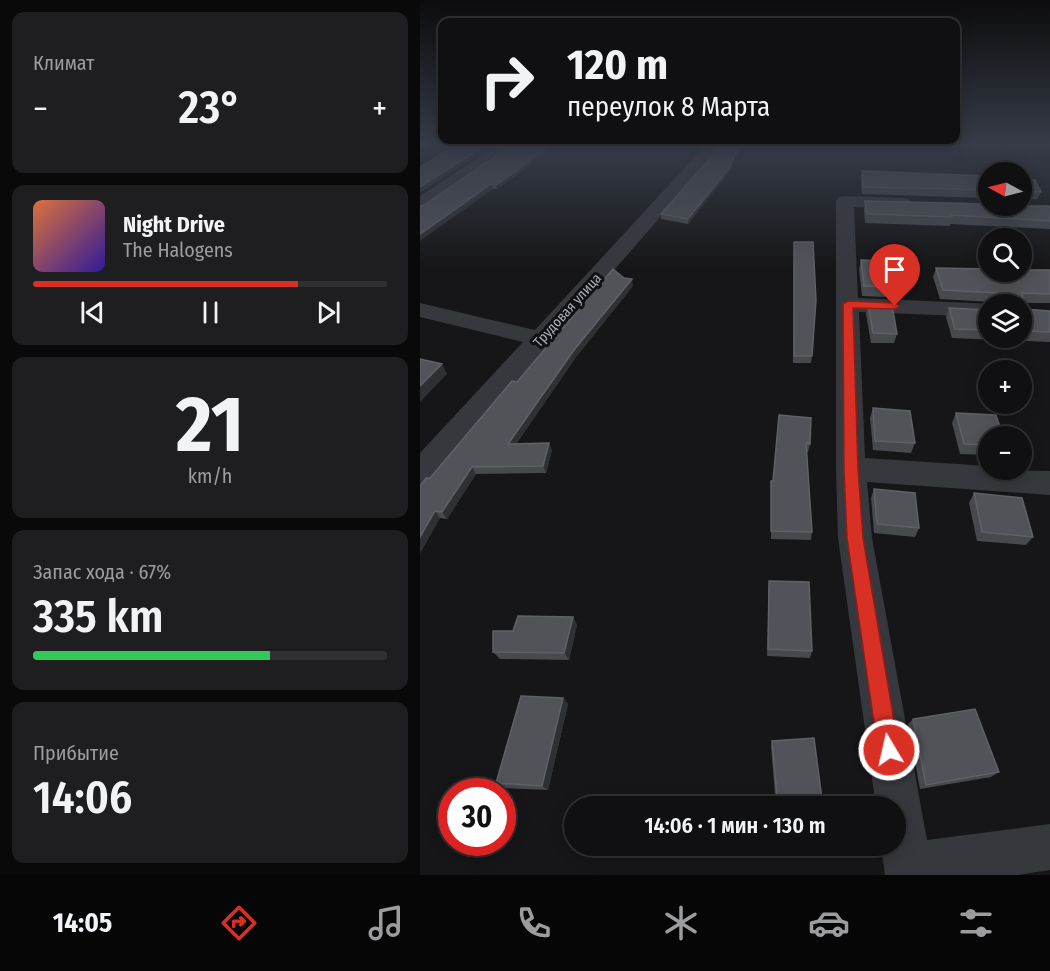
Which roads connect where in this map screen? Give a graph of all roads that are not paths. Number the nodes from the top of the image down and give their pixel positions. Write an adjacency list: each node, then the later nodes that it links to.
1 (446, 187): 4 (street)
2 (677, 187): 8 (street, Трудовая улица)
3 (917, 203): 5 (street)
4 (420, 204)
5 (848, 304): 7 (street); 9 (street)
6 (420, 310): 8 (street)
7 (978, 310)
8 (541, 339): 10 (street, Трудовая улица)
9 (851, 469): 11 (street); 13 (street)
10 (420, 473)
11 (1050, 483)
12 (1050, 847): 13 (street)
13 (908, 871)

